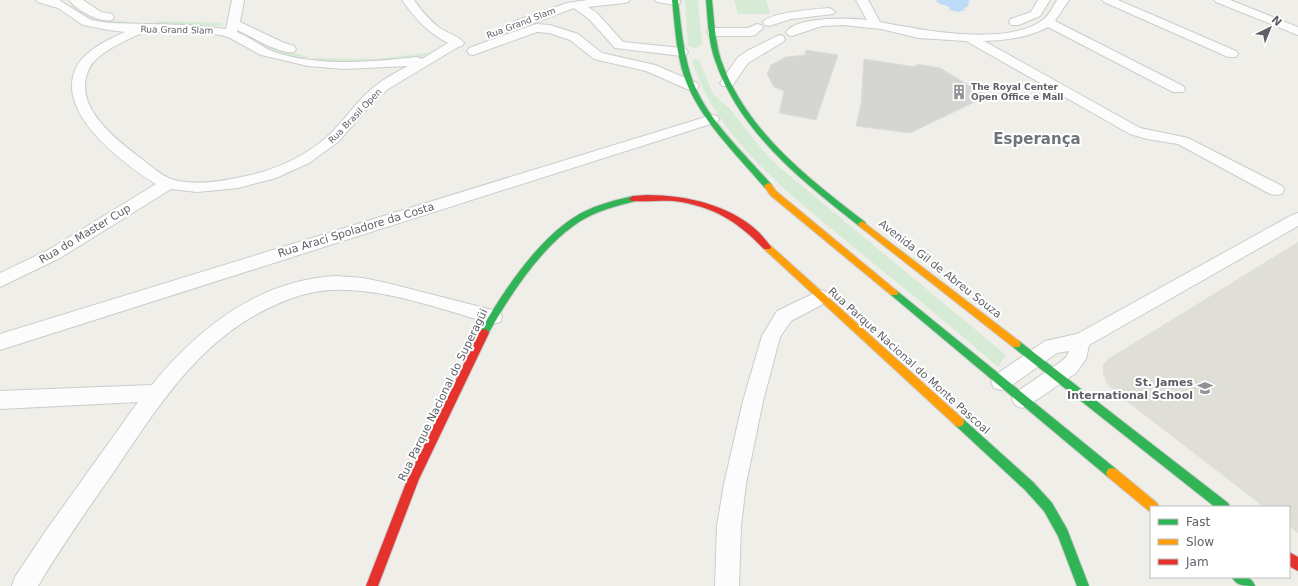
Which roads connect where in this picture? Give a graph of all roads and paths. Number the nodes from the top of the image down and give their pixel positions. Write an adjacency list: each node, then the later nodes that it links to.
1 (42, 0): 14 (street, Rua Grand Slam)
2 (75, 0): 19 (street, Rua Grand Slam)
3 (238, 0): 19 (street)
4 (408, 0): 28 (street)
5 (624, 0): 15 (street, Rua Grand Slam)
6 (661, 0): 13 (street)
7 (709, 0): 22 (street, Avenida Gil de Abreu Souza)
8 (862, 0): 16 (street)
9 (1044, 0): 16 (street)
10 (1063, 0): 18 (street)
11 (1108, 0): 30 (street)
12 (1220, 0): 24 (street)
13 (675, 1): 29 (street)
14 (67, 3): 21 (street, Rua Grand Slam)
15 (576, 4): 27 (street); 28 (street, Rua Grand Slam)
16 (873, 20): 17 (street); 23 (street); 25 (street)
17 (769, 22)
18 (1047, 22): 25 (street); 36 (street)
19 (232, 28): 21 (street, Rua Grand Slam); 28 (street, Rua Grand Slam); 32 (street, Rua Grand Slam)
20 (757, 28): 22 (street)
21 (140, 29): 38 (street)
22 (713, 32): 34 (street, Avenida Gil de Abreu Souza)
23 (792, 32)
24 (1298, 32)
25 (968, 38): 39 (street)
26 (779, 39): 34 (street)
27 (619, 45): 29 (street); 31 (street)
28 (461, 47): 31 (street, Rua Grand Slam); 32 (street, Rua Brasil Open)
29 (688, 54): 35 (street)
30 (1232, 54)
31 (607, 58): 35 (street)
32 (429, 60): 38 (street, Rua Brasil Open)
33 (714, 75): 34 (street)
34 (727, 83): 47 (street, Avenida Gil de Abreu Souza)
35 (692, 86): 37 (street)
36 (1178, 89)
37 (712, 119): 46 (street, Rua Araci Spoladore da Costa); 49 (street)
38 (168, 184): 42 (street, Rua do Master Cup)
39 (1276, 190)
40 (675, 200): 43 (street, Rua Parque Nacional do Monte Pascoal); 44 (street, Rua Parque Nacional do Superagüi)
41 (1298, 219): 45 (street)
42 (0, 281)
43 (821, 297): 60 (street); 61 (street, Rua Parque Nacional do Monte Pascoal)
44 (493, 317): 50 (street); 59 (street, Rua Parque Nacional do Superagüi)
45 (1081, 341): 47 (street); 48 (street)
46 (0, 342)
47 (1034, 358): 48 (street, Avenida Gil de Abreu Souza); 49 (street)
48 (1055, 376): 51 (street); 54 (street, Avenida Gil de Abreu Souza)
49 (1001, 382): 51 (street)
50 (156, 393): 52 (street); 58 (street)
51 (1022, 399): 53 (street)
52 (0, 400)
53 (1152, 506)
54 (1223, 506)
55 (1290, 559): 56 (street)
56 (1298, 565)
57 (1239, 578): 62 (street)
58 (24, 586)
59 (372, 586)
60 (727, 586)
61 (1083, 586)
62 (1249, 586)

